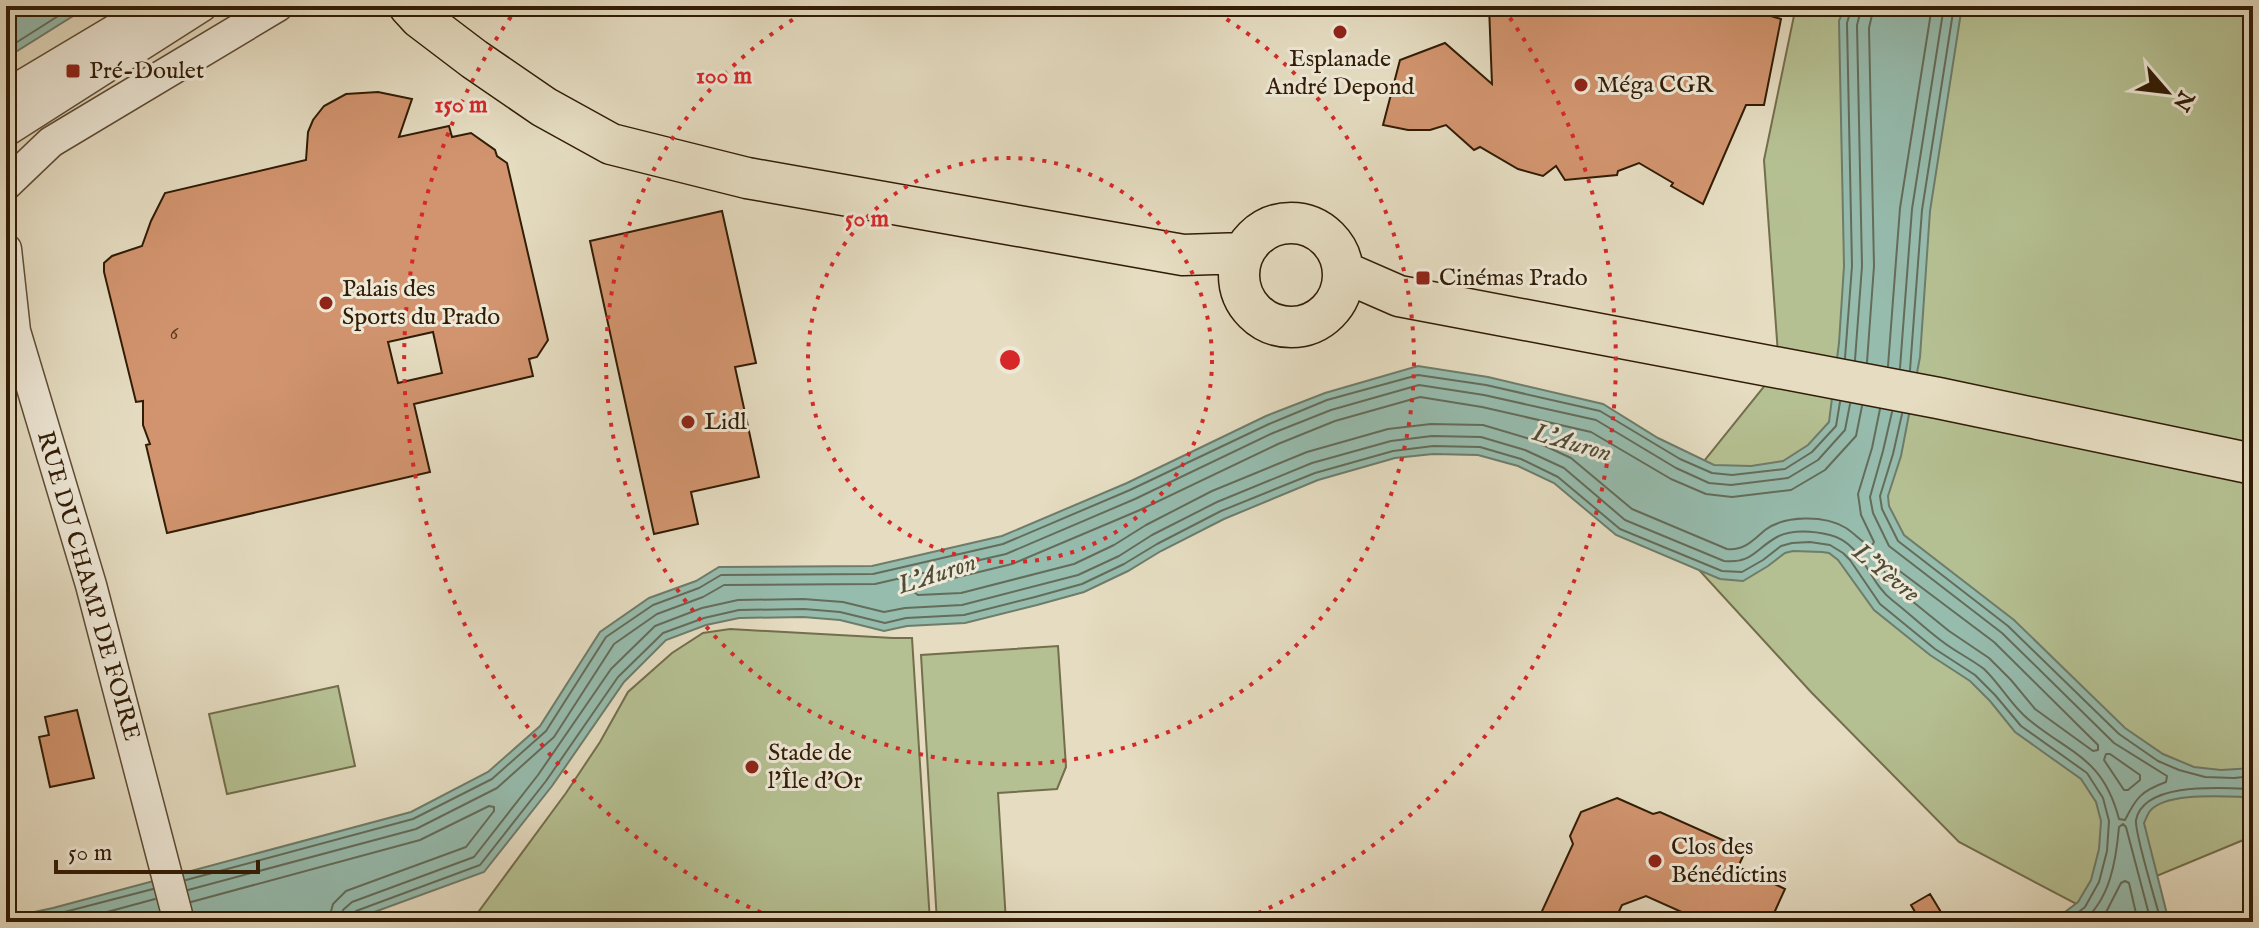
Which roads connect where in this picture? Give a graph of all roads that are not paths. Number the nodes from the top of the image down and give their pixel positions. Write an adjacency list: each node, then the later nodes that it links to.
1 (155, 6): 5 (street)
2 (202, 6): 6 (street)
3 (278, 6): 7 (street)
4 (409, 6): 9 (main road)
5 (6, 95)
6 (6, 131)
7 (6, 185)
8 (6, 249): 13 (street, RUE DU CHAMP DE FOIRE)
9 (1242, 268): 10 (main road); 10 (main road)
10 (1339, 288): 11 (main road)
11 (2253, 464)
12 (137, 796): 13 (street, RUE DU CHAMP DE FOIRE)
13 (159, 860): 14 (street, RUE DU CHAMP DE FOIRE); 15 (street, RUE DU CHAMP DE FOIRE)
14 (172, 922)
15 (179, 922)

